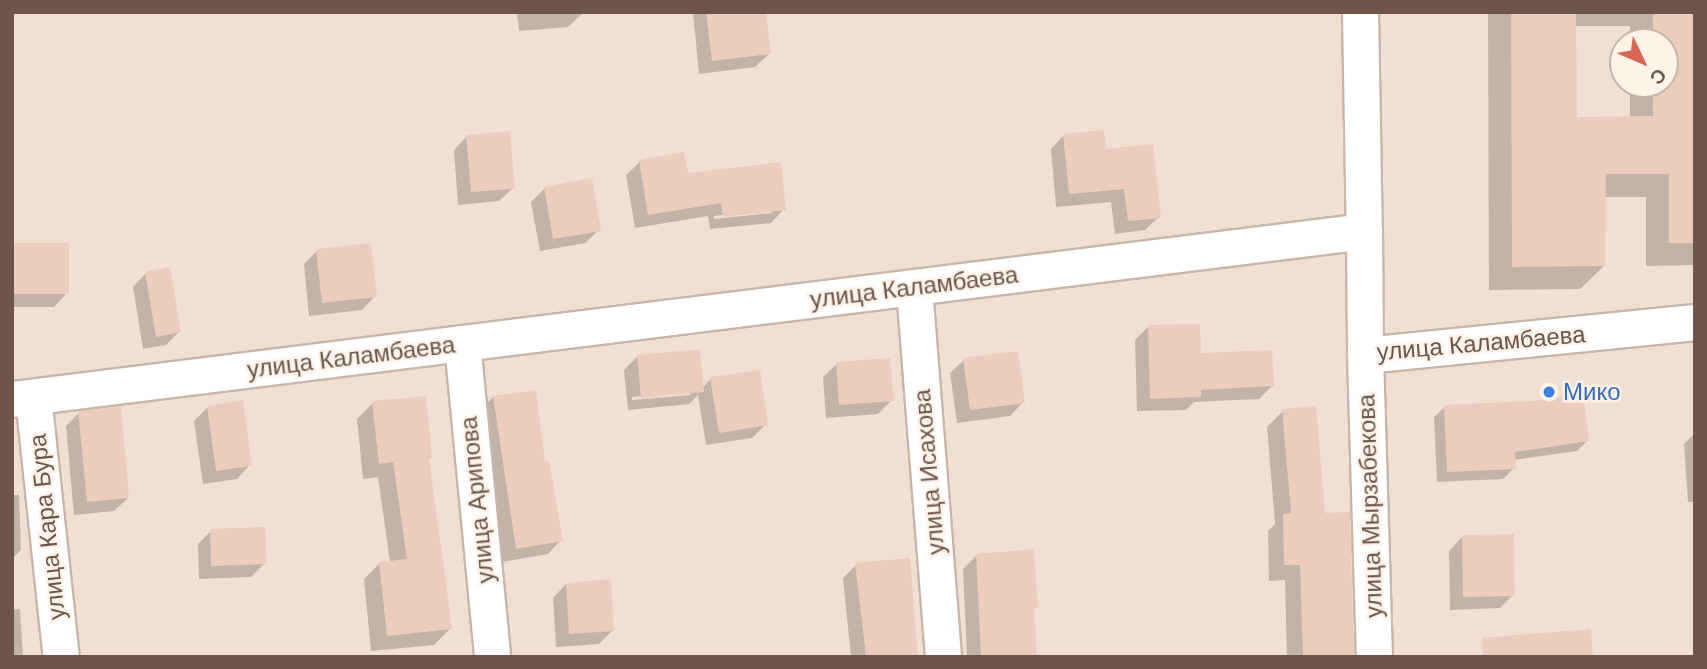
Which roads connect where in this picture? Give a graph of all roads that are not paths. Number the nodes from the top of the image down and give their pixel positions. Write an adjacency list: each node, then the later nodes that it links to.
1 (1360, 12): 2 (street)
2 (1364, 231): 3 (street, улица Каламбаева); 6 (street, улица Каламбаева)
3 (914, 288): 5 (street, улица Каламбаева); 10 (street, улица Исахова)
4 (1695, 322): 6 (street, улица Каламбаева)
5 (462, 344): 7 (street, улица Каламбаева); 9 (street, улица Арипова)
6 (1365, 355): 11 (street, улица Мырзабекова)
7 (22, 398): 8 (street, улица Кара Бура)
8 (61, 657)
9 (492, 657)
10 (943, 657)
11 (1374, 657)

